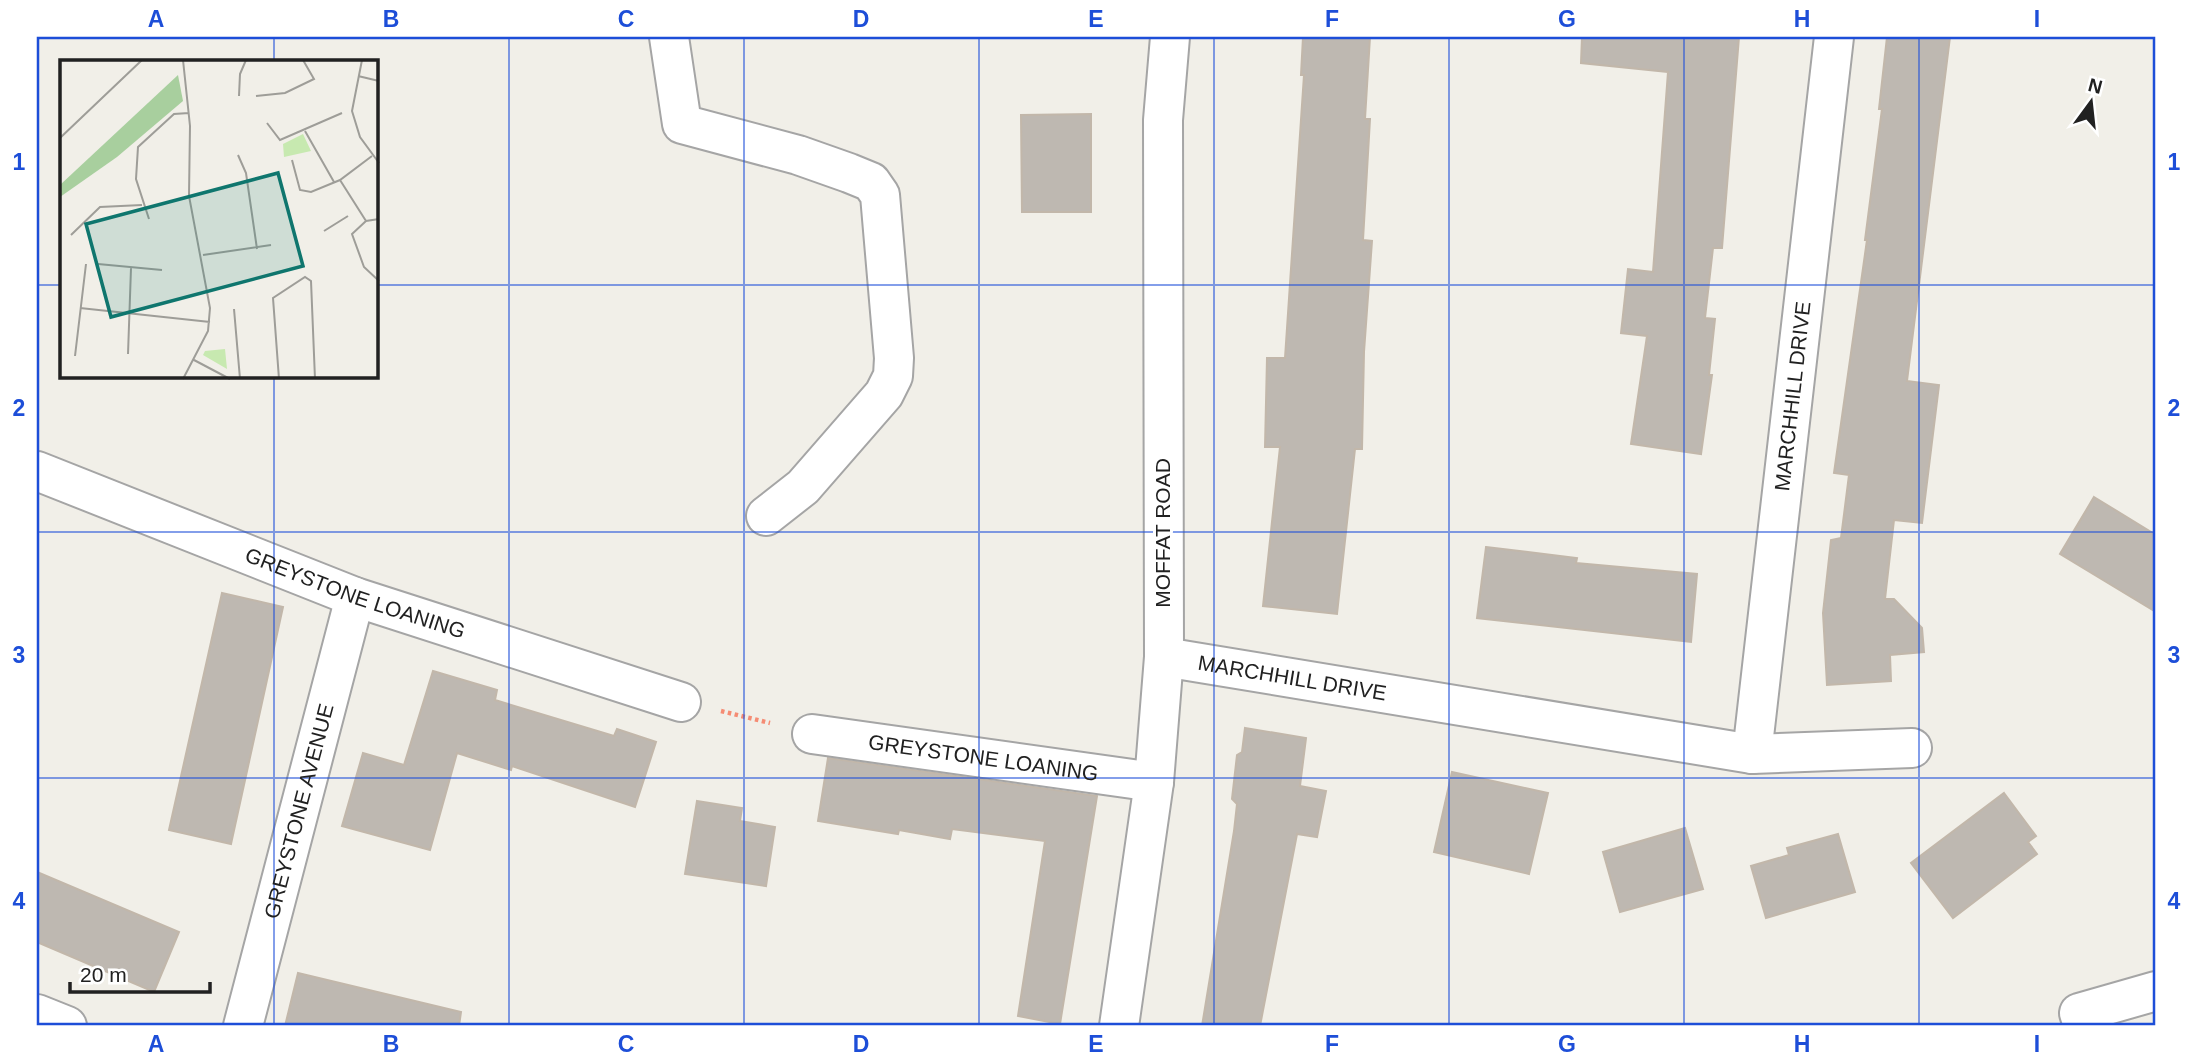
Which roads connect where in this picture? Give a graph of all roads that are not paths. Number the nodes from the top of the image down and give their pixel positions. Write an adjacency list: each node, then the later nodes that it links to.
1 (669, 37): 5 (street)
2 (1170, 37): 7 (street, MOFFAT ROAD)
3 (1834, 37): 11 (street, MARCHHILL DRIVE)
4 (37, 471): 6 (street, GREYSTONE LOANING)
5 (766, 516)
6 (355, 597): 8 (street, GREYSTONE LOANING); 16 (street, GREYSTONE AVENUE)
7 (1164, 657): 11 (street, MARCHHILL DRIVE); 12 (street, MOFFAT ROAD)
8 (681, 702)
9 (812, 734): 12 (street, GREYSTONE LOANING)
10 (1912, 748): 11 (street, MARCHHILL DRIVE)
11 (1752, 754)
12 (1154, 782): 17 (street, MOFFAT ROAD)
13 (2156, 990): 18 (street)
14 (37, 1014): 15 (street)
15 (67, 1026)
16 (243, 1026)
17 (1119, 1026)
18 (2083, 1026)

